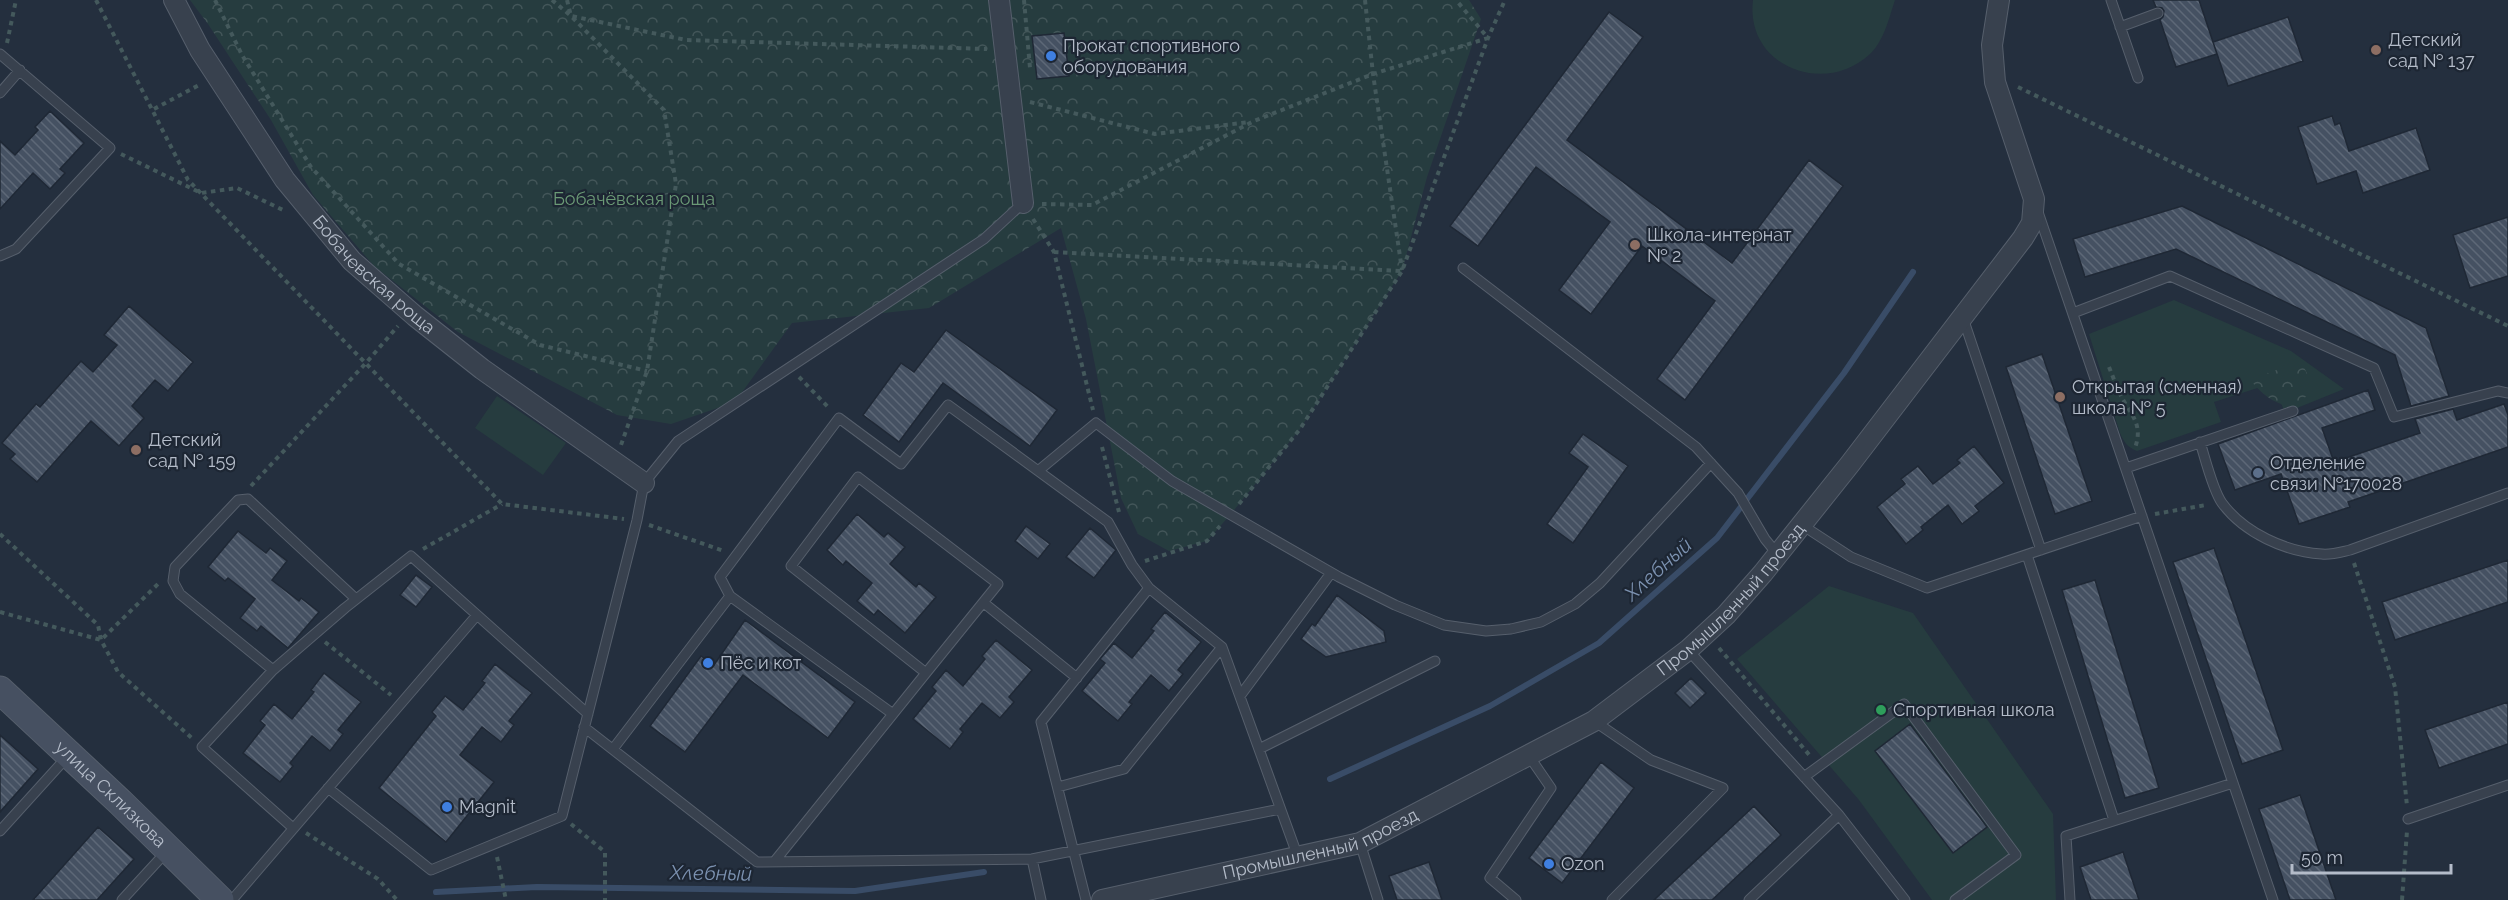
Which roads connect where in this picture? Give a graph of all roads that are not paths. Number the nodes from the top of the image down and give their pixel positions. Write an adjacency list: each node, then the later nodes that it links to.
1 (174, 0): 23 (street, Бобачевская роща)
2 (999, 0): 12 (street)
3 (1999, 0): 11 (street, Промышленный проезд)
4 (2111, 0): 6 (lane)
5 (2158, 13): 6 (lane)
6 (2120, 27): 9 (lane)
7 (2, 55): 8 (lane)
8 (20, 70): 10 (lane); 13 (lane)
9 (2138, 78)
10 (0, 93)
11 (2034, 199): 15 (lane); 16 (street, Промышленный проезд)
12 (1023, 203): 23 (lane)
13 (0, 256)
14 (1463, 268): 20 (lane)
15 (2073, 313): 17 (lane); 21 (lane)
16 (1963, 318): 26 (street, Промышленный проезд); 27 (lane)
17 (2508, 393)
18 (2294, 411): 19 (lane)
19 (2200, 442): 21 (lane); 24 (lane)
20 (1711, 463): 28 (lane); 30 (lane)
21 (2126, 468): 25 (lane)
22 (1038, 471): 30 (lane); 31 (lane); 32 (lane)
23 (644, 483): 44 (lane)
24 (2508, 493)
25 (2142, 516): 27 (lane); 53 (lane)
26 (1802, 525): 28 (street, Промышленный проезд); 29 (lane)
27 (2041, 550): 29 (lane)
28 (1778, 555): 37 (street, Промышленный проезд)
29 (2027, 555): 60 (lane)
30 (1331, 573): 43 (lane)
31 (1149, 588): 36 (lane); 41 (lane)
32 (729, 596): 45 (lane); 48 (lane)
33 (356, 599): 35 (lane); 39 (lane); 39 (lane)
34 (984, 603): 40 (lane); 40 (lane); 41 (lane)
35 (477, 615): 44 (lane); 56 (lane)
36 (1222, 647): 43 (lane); 55 (lane)
37 (1688, 650): 46 (street, Промышленный проезд); 52 (lane)
38 (1435, 661): 49 (lane)
39 (273, 670): 61 (lane)
40 (926, 673): 45 (lane)
41 (1077, 678): 55 (lane)
42 (0, 690): 50 (street, улица Склизкова)
43 (1240, 696): 49 (lane)
44 (588, 714): 47 (lane)
45 (892, 714): 68 (lane)
46 (1594, 721): 51 (street, Промышленный проезд); 77 (lane)
47 (584, 728): 48 (lane); 56 (lane)
48 (613, 749): 68 (lane)
49 (1259, 749): 57 (lane)
50 (69, 754): 62 (lane); 64 (street, улица Склизкова)
51 (1529, 756): 63 (street, Промышленный проезд); 76 (lane)
52 (1804, 777): 58 (lane); 80 (lane)
53 (2233, 783): 60 (lane); 82 (lane)
54 (2508, 785): 59 (lane)
55 (1058, 787): 65 (lane)
56 (328, 788): 61 (lane)
57 (1280, 809): 65 (lane); 66 (lane)
58 (1839, 814): 78 (lane); 79 (lane)
59 (2408, 819)
60 (2114, 820): 81 (lane)
61 (294, 827): 71 (lane)
62 (0, 831)
63 (1360, 843): 66 (street, Промышленный проезд); 75 (lane)
64 (169, 849): 69 (lane); 70 (street, улица Склизкова)
65 (1074, 851): 67 (lane); 73 (lane)
66 (1298, 857): 74 (street, Промышленный проезд)
67 (1032, 859): 68 (lane); 72 (lane)
68 (774, 862)
69 (122, 900)
70 (220, 900)
71 (232, 900)
72 (1041, 900)
73 (1086, 900)
74 (1102, 900)
75 (1378, 900)
76 (1516, 900)
77 (1612, 900)
78 (1749, 900)
79 (1905, 900)
80 (1955, 900)
81 (2070, 900)
82 (2273, 900)

